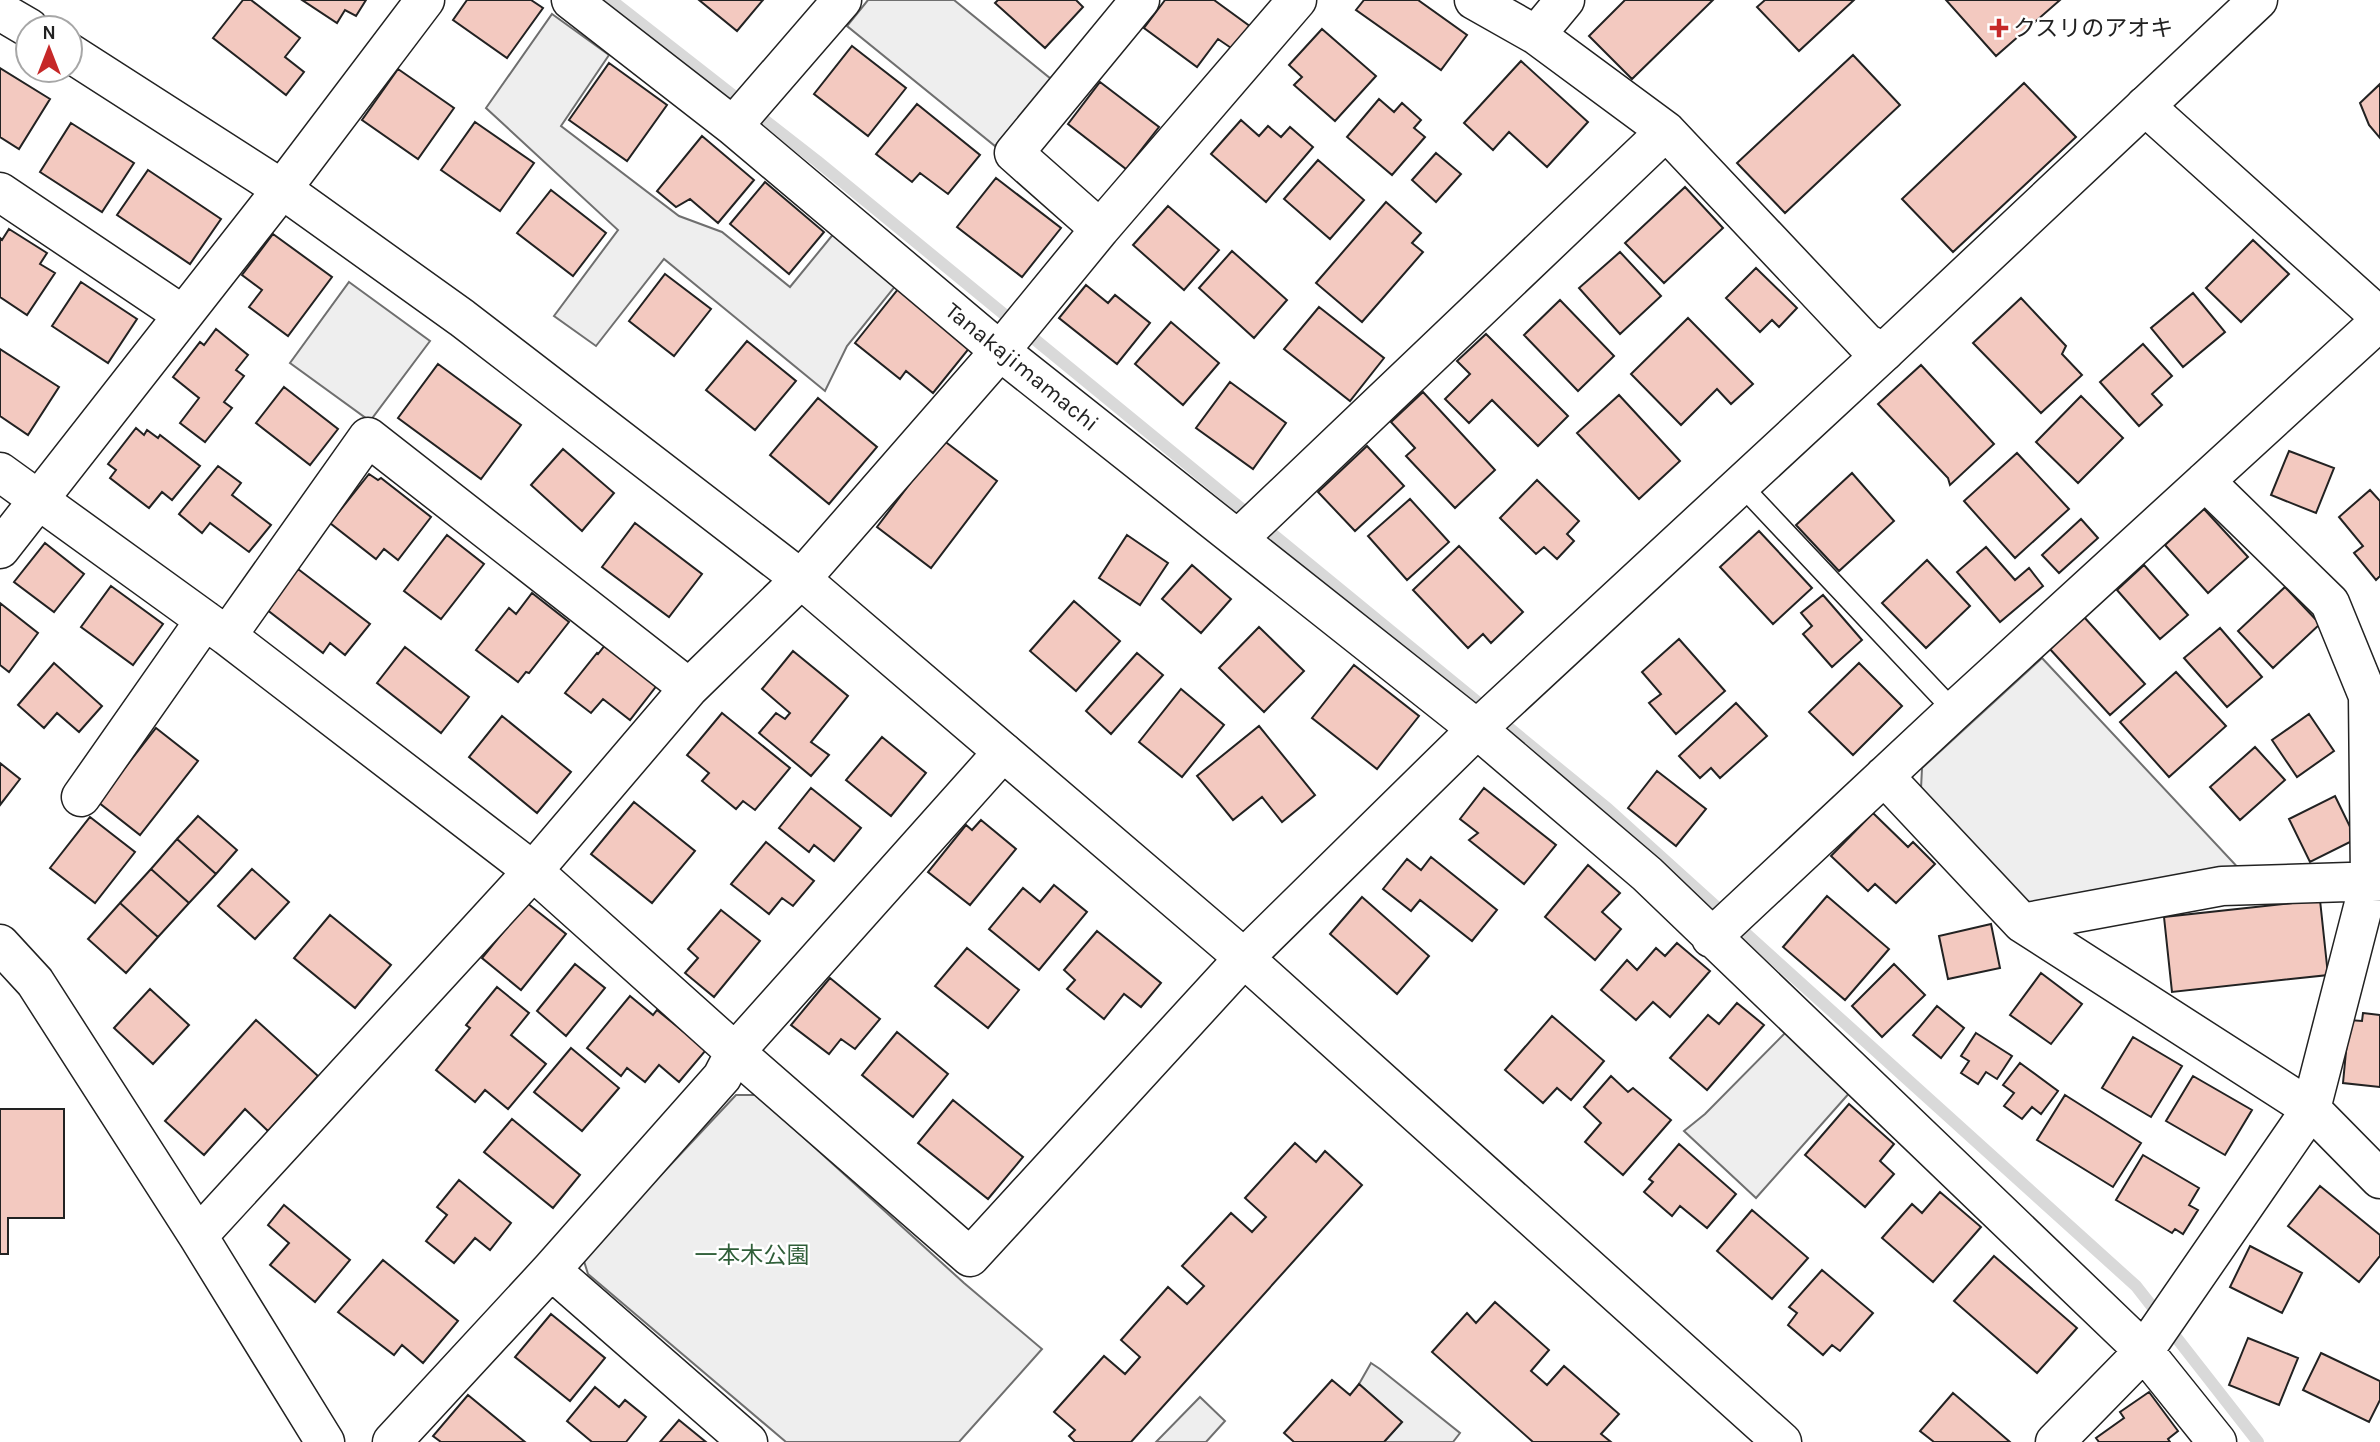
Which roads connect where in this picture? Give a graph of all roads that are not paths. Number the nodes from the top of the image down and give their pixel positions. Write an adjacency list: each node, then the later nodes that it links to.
1 (425, 0): 14 (street)
2 (571, 0): 12 (street, Tanakajimamachi)
3 (842, 0): 12 (street)
4 (1140, 0): 16 (street)
5 (1297, 0): 16 (street)
6 (1474, 0): 9 (street)
7 (1565, 0): 9 (street)
8 (2259, 0): 11 (street)
9 (1536, 35): 13 (street)
10 (84, 62): 14 (street)
11 (2145, 106): 18 (street); 20 (street)
12 (733, 126): 19 (street, Tanakajimamachi)
13 (1666, 131): 20 (street); 25 (street)
14 (282, 189): 17 (street); 27 (street)
15 (0, 192): 17 (street)
16 (1100, 229): 19 (street)
17 (183, 314): 24 (street)
18 (2380, 319): 22 (street)
19 (1000, 351): 25 (street, Tanakajimamachi); 27 (street)
20 (1884, 352): 23 (street)
21 (0, 472): 24 (street)
22 (2205, 481): 30 (street); 36 (street)
23 (1741, 485): 30 (lane); 31 (street)
24 (38, 499): 26 (street); 28 (street)
25 (1239, 538): 31 (street, Tanakajimamachi)
26 (0, 549)
27 (800, 579): 29 (street); 32 (street)
28 (216, 628): 29 (street); 34 (street); 35 (street)
29 (689, 688): 35 (street)
30 (1954, 711): 33 (street)
31 (1478, 729): 38 (street, Tanakajimamachi); 40 (street)
32 (1003, 751): 40 (street); 41 (street)
33 (1884, 776): 37 (street); 38 (street)
34 (81, 797)
35 (533, 871): 41 (street); 44 (street)
36 (2375, 880): 37 (street); 42 (street)
37 (2022, 923): 42 (street)
38 (1711, 938): 46 (street, Tanakajimamachi)
39 (0, 944): 44 (street)
40 (1244, 958): 41 (street); 50 (street)
41 (735, 1052): 45 (street)
42 (2311, 1109): 43 (street); 46 (street)
43 (2380, 1179)
44 (198, 1236): 47 (street)
45 (551, 1270): 48 (street); 49 (street)
46 (2144, 1351): 51 (street); 52 (street, Tanakajimamachi)
47 (325, 1442)
48 (392, 1442)
49 (748, 1442)
50 (1782, 1442)
51 (2055, 1442)
52 (2217, 1442)

